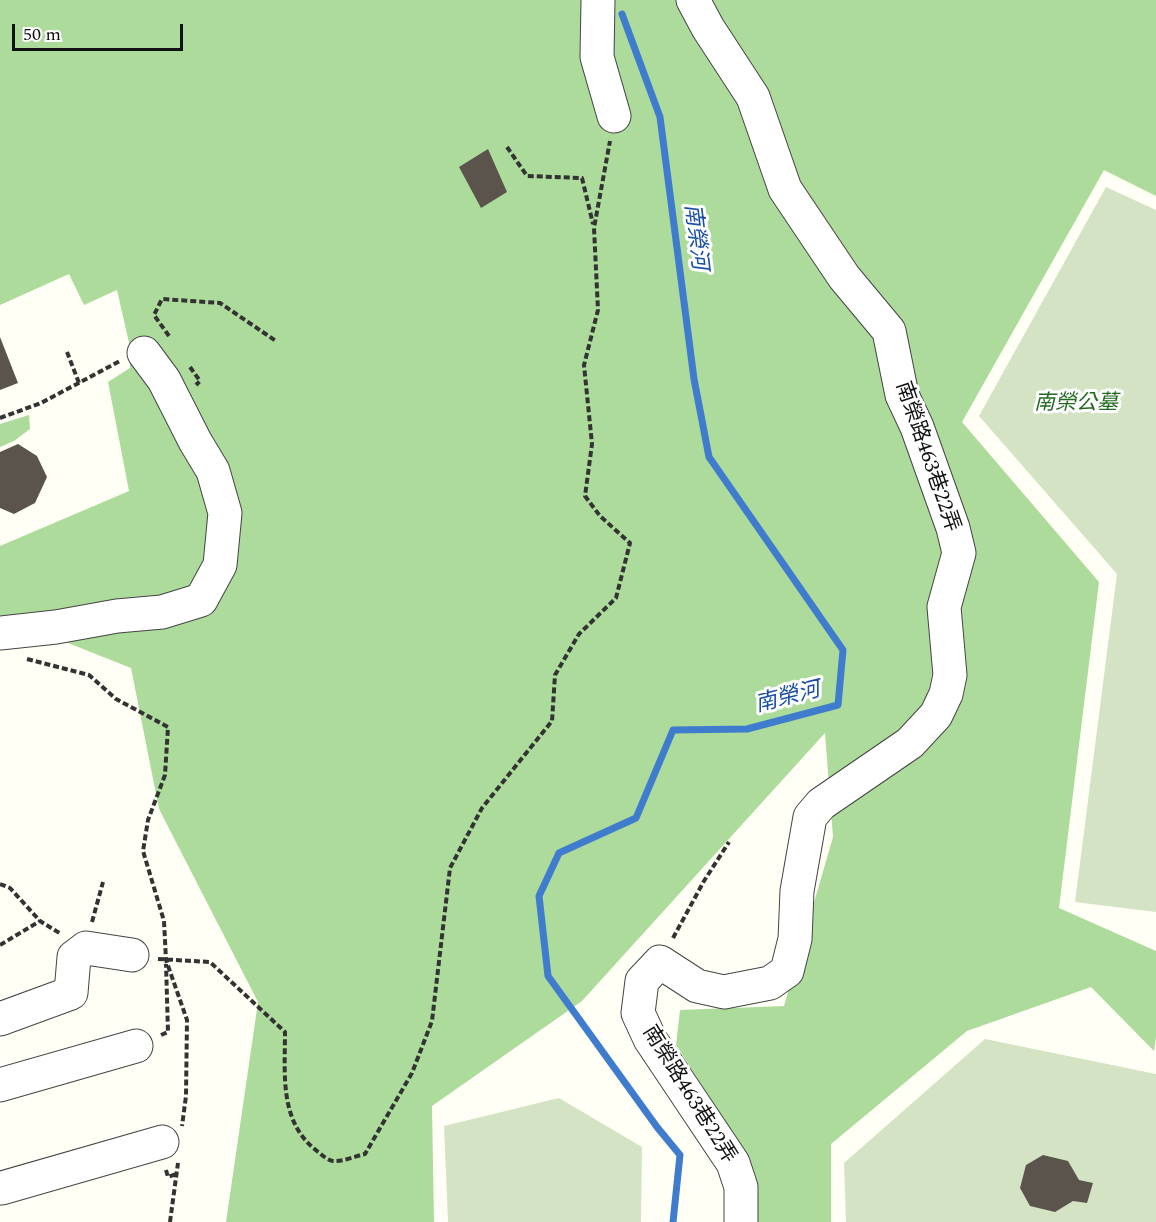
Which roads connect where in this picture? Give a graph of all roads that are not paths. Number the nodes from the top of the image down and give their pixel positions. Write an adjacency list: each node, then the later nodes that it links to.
1 (598, 0): 3 (lane)
2 (693, 0): 12 (lane, 南榮路463巷22弄)
3 (614, 116)
4 (158, 346): 5 (lane)
5 (10, 645)
6 (132, 955): 7 (lane)
7 (0, 1019)
8 (136, 1046): 9 (lane)
9 (0, 1085)
10 (162, 1142): 11 (lane)
11 (1, 1187)
12 (741, 1222)

